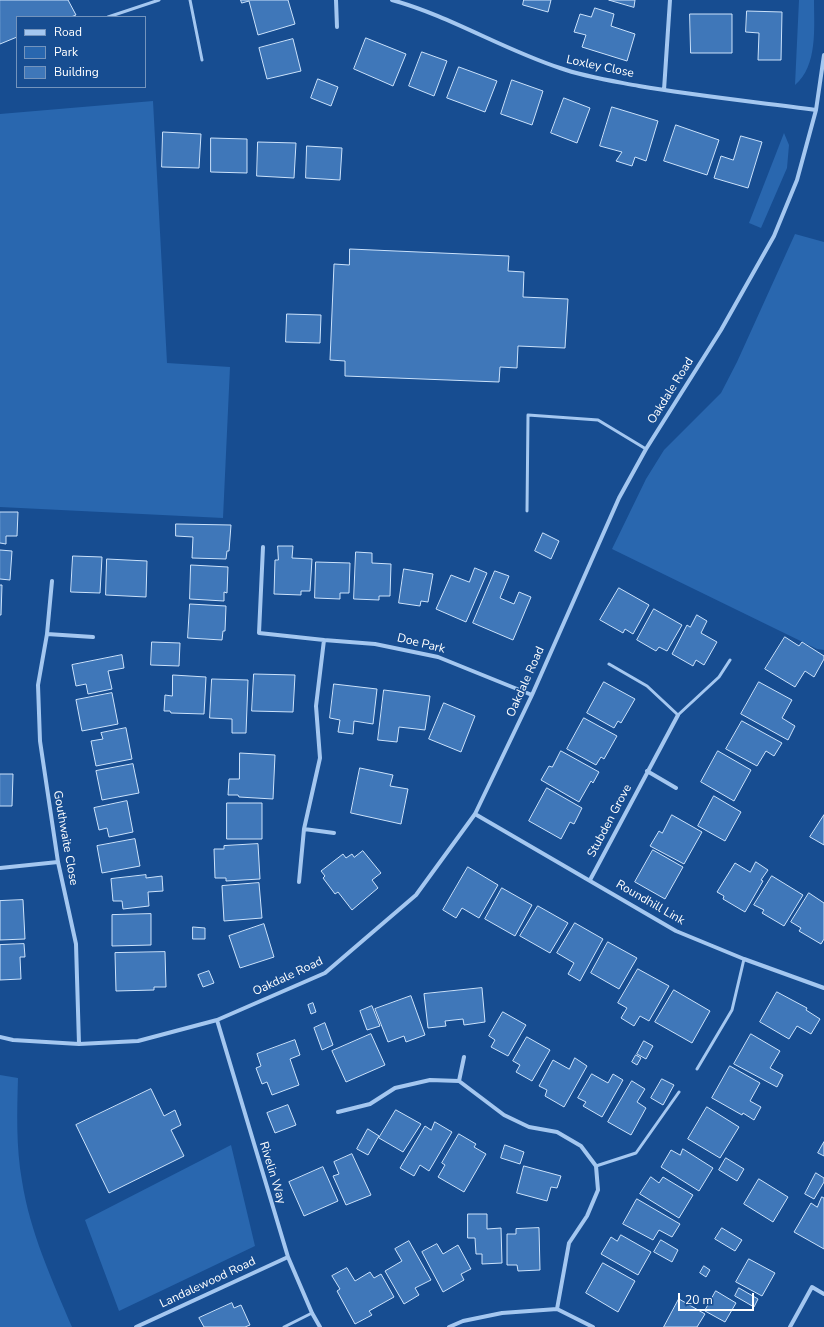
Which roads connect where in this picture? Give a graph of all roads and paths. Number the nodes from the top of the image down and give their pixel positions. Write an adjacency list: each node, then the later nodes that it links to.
1 (159, 0): 6 (lane)
2 (190, 0): 9 (lane)
3 (336, 0): 7 (street)
4 (392, 0): 10 (street, Loxley Close)
5 (670, 0): 10 (street)
6 (111, 16)
7 (337, 27)
8 (824, 55): 11 (street, Oakdale Road)
9 (202, 60)
10 (664, 90): 11 (street, Loxley Close)
11 (816, 110): 12 (street, Oakdale Road)
12 (646, 449): 13 (lane); 21 (street, Oakdale Road)
13 (527, 511)
14 (263, 547): 18 (street, Doe Park)
15 (52, 581): 16 (street, Gouthwaite Close)
16 (46, 634): 17 (street); 28 (street, Gouthwaite Close)
17 (93, 637)
18 (324, 640): 21 (street, Doe Park); 26 (street)
19 (730, 660): 22 (lane)
20 (609, 664): 22 (lane)
21 (532, 695): 25 (street, Oakdale Road)
22 (678, 715): 23 (street, Stubden Grove)
23 (648, 771): 24 (street); 30 (street, Stubden Grove)
24 (676, 788)
25 (475, 814): 30 (street, Roundhill Link); 34 (street, Oakdale Road)
26 (304, 829): 27 (street); 31 (street)
27 (334, 833)
28 (58, 862): 29 (street); 36 (street, Gouthwaite Close)
29 (0, 868)
30 (590, 880): 32 (street, Roundhill Link)
31 (299, 882)
32 (744, 959): 33 (street, Roundhill Link); 38 (lane)
33 (824, 988)
34 (217, 1020): 36 (street, Oakdale Road); 43 (street, Rivelin Way)
35 (0, 1037): 36 (street, Oakdale Road)
36 (79, 1044)
37 (464, 1057): 39 (street)
38 (697, 1069)
39 (459, 1081): 41 (street); 42 (street)
40 (678, 1092): 42 (lane)
41 (338, 1112)
42 (596, 1166): 45 (street)
43 (288, 1257): 46 (street, Rivelin Way); 47 (street, Landalewood Road)
44 (824, 1294): 52 (street)
45 (557, 1309): 50 (street); 51 (street)
46 (312, 1313): 48 (lane); 49 (street, Rivelin Way)
47 (136, 1327)
48 (284, 1327)
49 (320, 1327)
50 (449, 1327)
51 (593, 1327)
52 (790, 1327)

